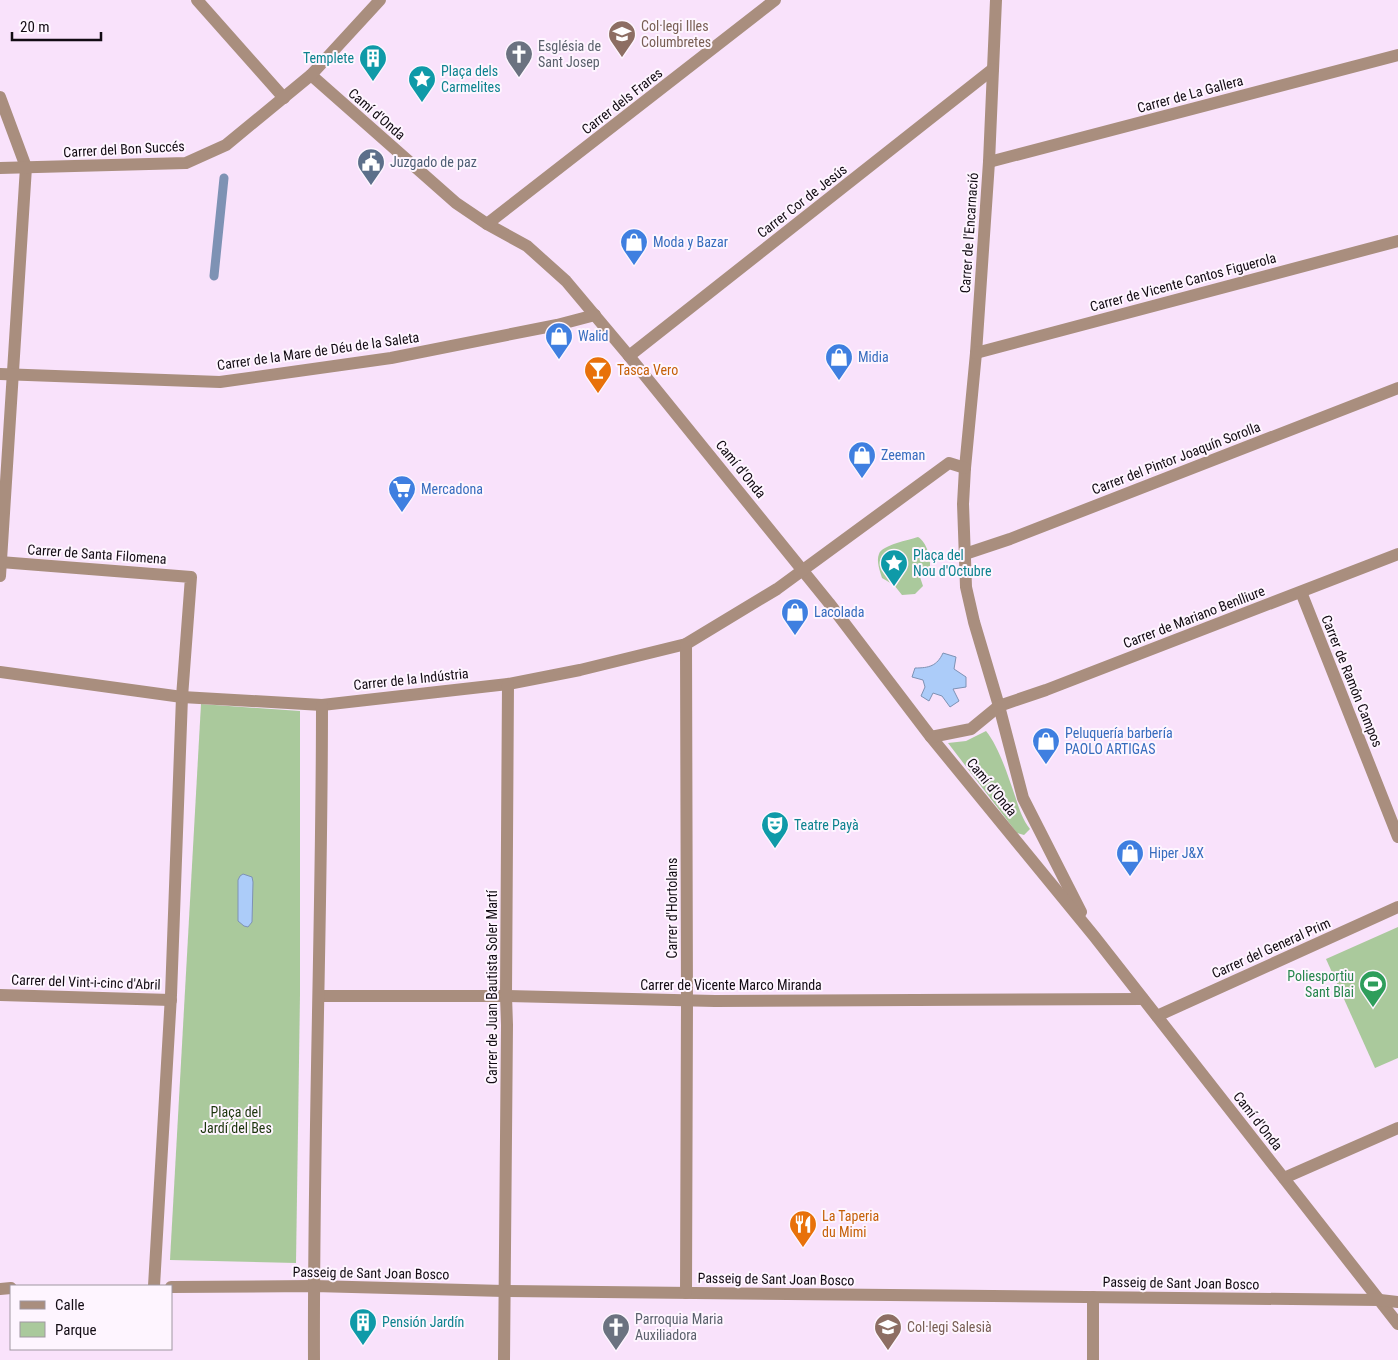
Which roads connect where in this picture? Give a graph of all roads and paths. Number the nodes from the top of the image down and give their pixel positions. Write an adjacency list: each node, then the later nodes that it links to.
1 (197, 0): 9 (street)
2 (775, 0): 13 (street, Carrer dels Frares)
3 (996, 0): 6 (street, Carrer de l'Encarnació)
4 (374, 3): 7 (street, Carrer del Bon Succés)
5 (1398, 55): 10 (street, Carrer de La Gallera)
6 (993, 69): 10 (street, Carrer de l'Encarnació); 17 (street, Carrer Cor de Jesús)
7 (311, 75): 9 (street, Carrer del Bon Succés); 13 (street, Camí d'Onda)
8 (0, 97): 12 (street)
9 (284, 98): 12 (street, Carrer del Bon Succés)
10 (989, 162): 16 (street, Carrer de l'Encarnació)
11 (0, 168): 12 (street, Carrer del Bon Succés)
12 (26, 168): 18 (street)
13 (487, 224): 15 (street, Camí d'Onda)
14 (1398, 241): 16 (street, Carrer de Vicente Cantos Figuerola)
15 (595, 315): 17 (street, Camí d'Onda); 18 (street, Carrer de la Mare de Déu de la Saleta)
16 (976, 353): 20 (street, Carrer de l'Encarnació)
17 (629, 356): 24 (street, Camí d'Onda)
18 (6, 374): 23 (street)
19 (1398, 388): 21 (street, Carrer del Pintor Joaquín Sorolla)
20 (965, 468): 21 (street); 24 (street)
21 (965, 554): 32 (street)
22 (1398, 554): 26 (street, Carrer de Mariano Benlliure)
23 (0, 562): 25 (street); 30 (street, Carrer de Santa Filomena)
24 (802, 571): 27 (street, Carrer de la Indústria); 33 (street, Camí d'Onda)
25 (0, 576)
26 (1301, 592): 32 (street, Carrer de Mariano Benlliure); 34 (street, Carrer de Ramón Campos)
27 (686, 644): 29 (street, Carrer de la Indústria); 42 (street, Carrer d'Hortolans)
28 (0, 672): 30 (street, Carrer de la Indústria)
29 (508, 684): 31 (street, Carrer de la Indústria); 39 (street, Carrer de Juan Bautista Soler Martí)
30 (182, 697): 31 (street, Carrer de la Indústria); 41 (street)
31 (322, 704): 38 (street)
32 (1000, 706): 33 (street); 36 (street, Camí d'Onda)
33 (932, 737): 36 (street, Camí d'Onda)
34 (1398, 837)
35 (1398, 907): 43 (street, Carrer del General Prim)
36 (1094, 936): 40 (street, Camí d'Onda)
37 (0, 995): 41 (street, Carrer del Vint-i-cinc d'Abril)
38 (319, 996): 39 (street, Carrer de Vicente Marco Miranda); 47 (street)
39 (506, 996): 42 (street, Carrer de Vicente Marco Miranda); 49 (street, Carrer de Juan Bautista Soler Martí)
40 (1143, 999): 42 (street, Carrer de Vicente Marco Miranda); 43 (street, Camí d'Onda)
41 (171, 1000): 46 (street)
42 (687, 1001): 50 (street, Carrer d'Hortolans)
43 (1157, 1016): 45 (street, Camí d'Onda)
44 (1398, 1128): 45 (street)
45 (1284, 1178): 52 (street, Camí d'Onda)
46 (154, 1285)
47 (314, 1286): 48 (street, Passeig de Sant Joan Bosco); 49 (street, Passeig de Sant Joan Bosco); 55 (street)
48 (172, 1287)
49 (504, 1291): 50 (street, Passeig de Sant Joan Bosco); 56 (street, Carrer de Juan Bautista Soler Martí)
50 (686, 1293): 51 (street, Passeig de Sant Joan Bosco)
51 (1093, 1297): 52 (street, Passeig de Sant Joan Bosco); 57 (street)
52 (1380, 1300): 53 (street, Passeig de Sant Joan Bosco); 54 (street, Camí d'Onda)
53 (1398, 1302)
54 (1398, 1324)
55 (314, 1360)
56 (504, 1360)
57 (1093, 1360)

